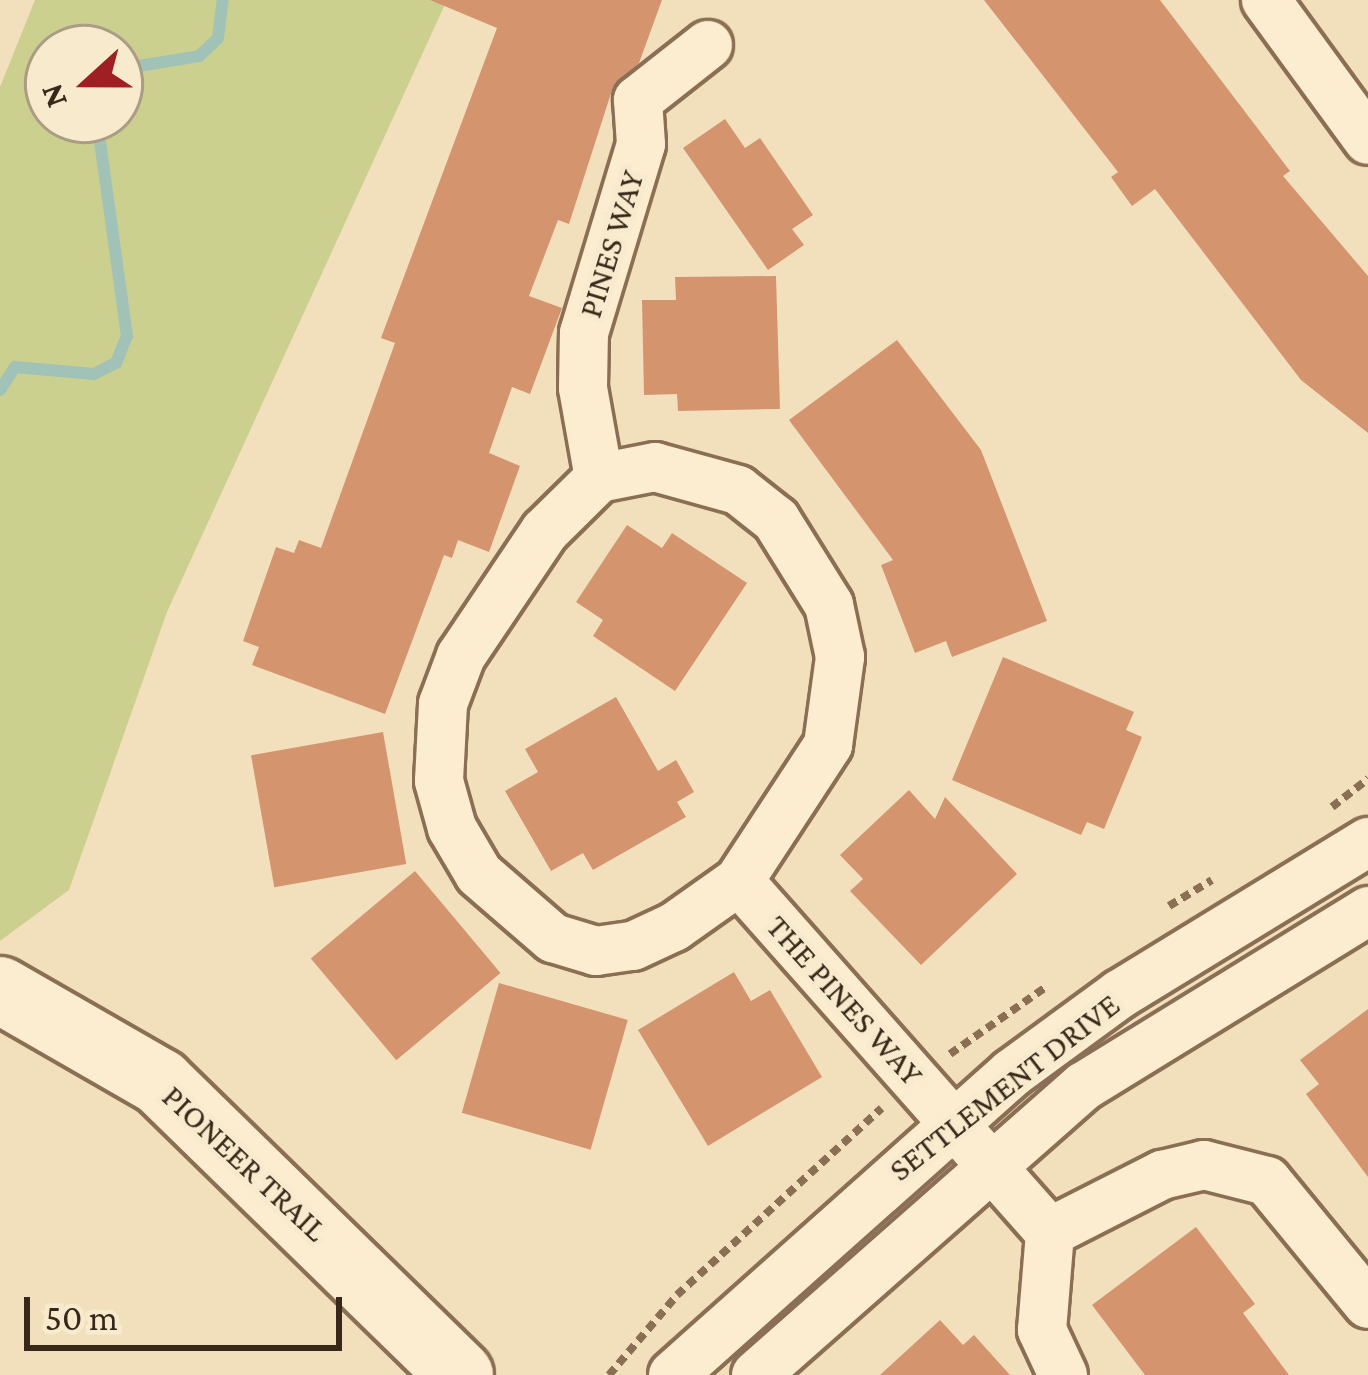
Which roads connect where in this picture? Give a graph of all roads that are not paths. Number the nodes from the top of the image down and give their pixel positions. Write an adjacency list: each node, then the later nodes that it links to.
1 (1266, 0): 3 (street)
2 (708, 44): 4 (street, PINES WAY)
3 (1368, 140)
4 (599, 478): 6 (street); 6 (street)
5 (1368, 842): 9 (street, SETTLEMENT DRIVE)
6 (739, 881): 9 (street, THE PINES WAY)
7 (1368, 910): 10 (street, SETTLEMENT DRIVE)
8 (0, 990): 13 (main road, PIONEER TRAIL)
9 (951, 1120): 10 (street, THE PINES WAY); 14 (street, SETTLEMENT DRIVE)
10 (989, 1163): 11 (street, THE PINES WAY); 15 (street, SETTLEMENT DRIVE)
11 (1050, 1232): 12 (street); 16 (street)
12 (1368, 1304)
13 (460, 1375)
14 (673, 1375)
15 (756, 1375)
16 (1064, 1375)

